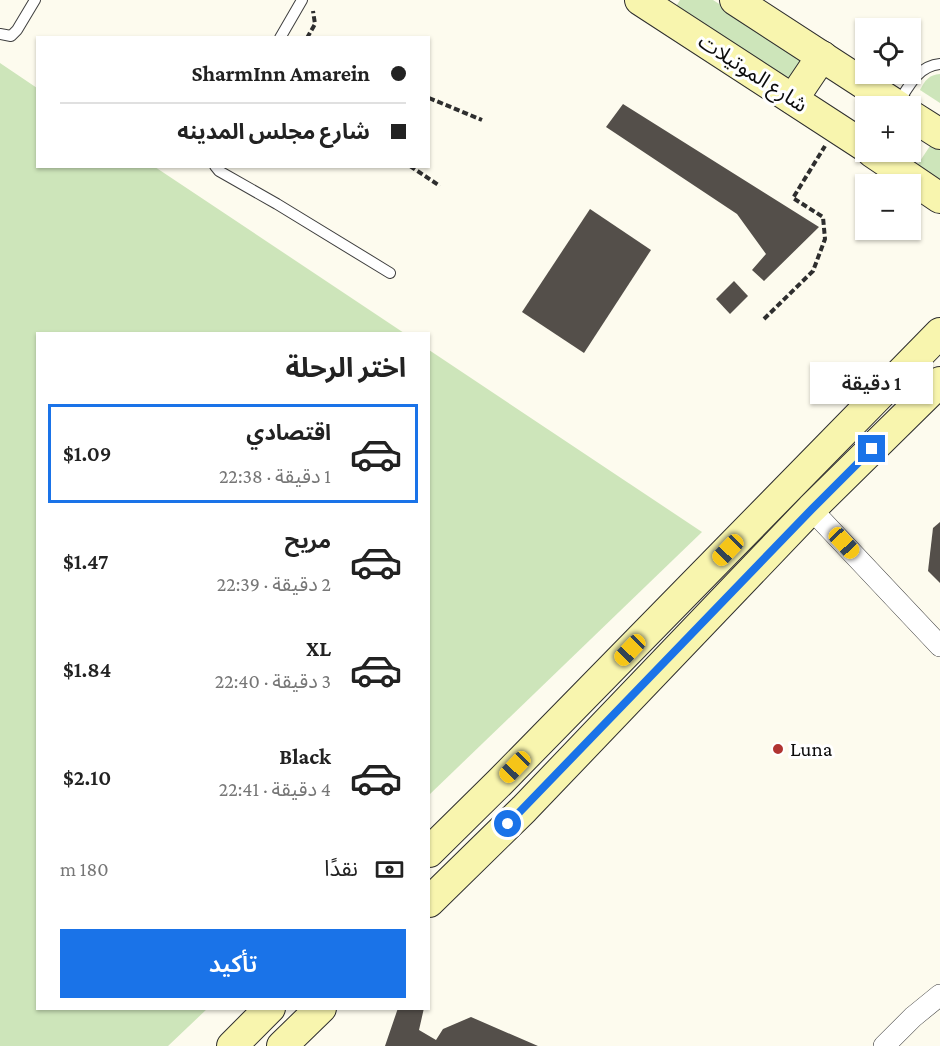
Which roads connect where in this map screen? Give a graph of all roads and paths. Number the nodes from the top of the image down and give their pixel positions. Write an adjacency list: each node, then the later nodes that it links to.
1 (35, 0): 6 (lane)
2 (302, 0): 7 (lane)
3 (640, 0): 14 (main road, شارع الموتيلات)
4 (735, 0): 9 (main road)
5 (313, 10): 8 (path)
6 (0, 34)
7 (281, 36)
8 (308, 36)
9 (822, 56): 11 (main road); 14 (main road)
10 (940, 64): 12 (lane)
11 (882, 96)
12 (907, 96)
13 (430, 98): 15 (path)
14 (793, 99): 17 (main road, شارع الموتيلات)
15 (482, 120)
16 (921, 122): 18 (main road)
17 (837, 127): 19 (main road, شارع الموتيلات); 26 (path)
18 (940, 134)
19 (855, 139)
20 (887, 162): 24 (main road)
21 (217, 168): 25 (lane)
22 (413, 168): 23 (path)
23 (440, 186)
24 (940, 198)
25 (390, 273)
26 (764, 319)
27 (940, 333): 31 (main road)
28 (937, 389): 29 (main road)
29 (812, 509): 30 (street); 32 (main road)
30 (940, 646)
31 (499, 783): 32 (main road); 33 (main road)
32 (524, 809): 34 (main road)
33 (430, 851)
34 (430, 901)
35 (940, 994): 40 (street)
36 (268, 1010): 38 (main road)
37 (319, 1010): 39 (main road)
38 (231, 1046)
39 (282, 1046)
40 (884, 1046)

